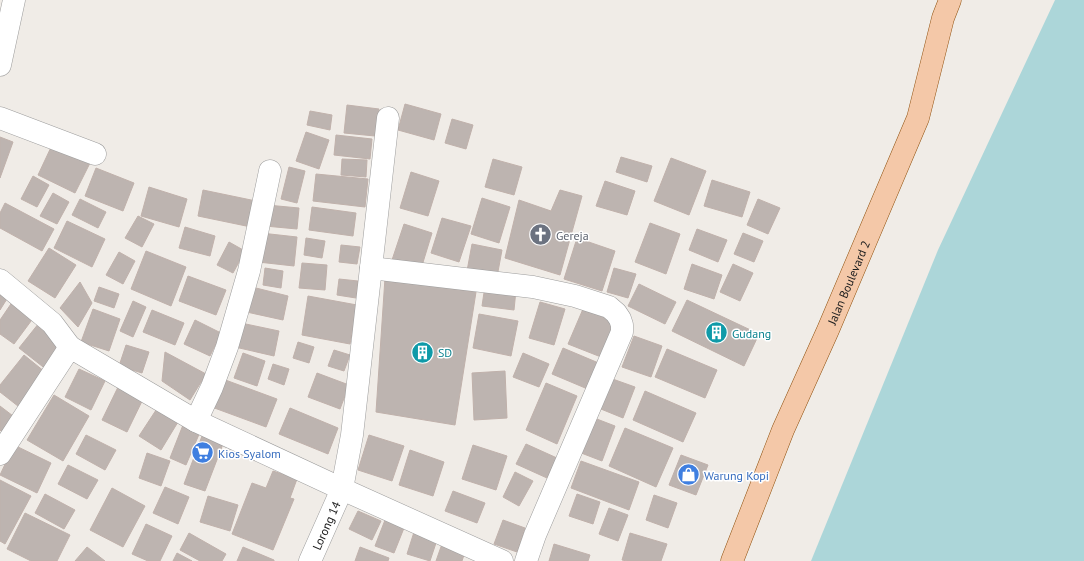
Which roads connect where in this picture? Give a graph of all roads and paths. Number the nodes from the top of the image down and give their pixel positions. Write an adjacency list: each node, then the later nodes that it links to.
1 (14, 0): 3 (street)
2 (950, 0): 17 (main road, Jalan Boulevard 2)
3 (0, 65)
4 (0, 118): 6 (street)
5 (388, 118): 8 (street, Lorong 14)
6 (95, 154)
7 (270, 171): 11 (street)
8 (371, 268): 13 (street, Lorong 14); 16 (street)
9 (0, 280): 10 (street)
10 (70, 347): 11 (street); 12 (street)
11 (196, 421): 13 (street)
12 (0, 454)
13 (342, 489): 14 (street, Lorong 14); 15 (street)
14 (310, 561)
15 (502, 561)
16 (526, 561)
17 (732, 561)

